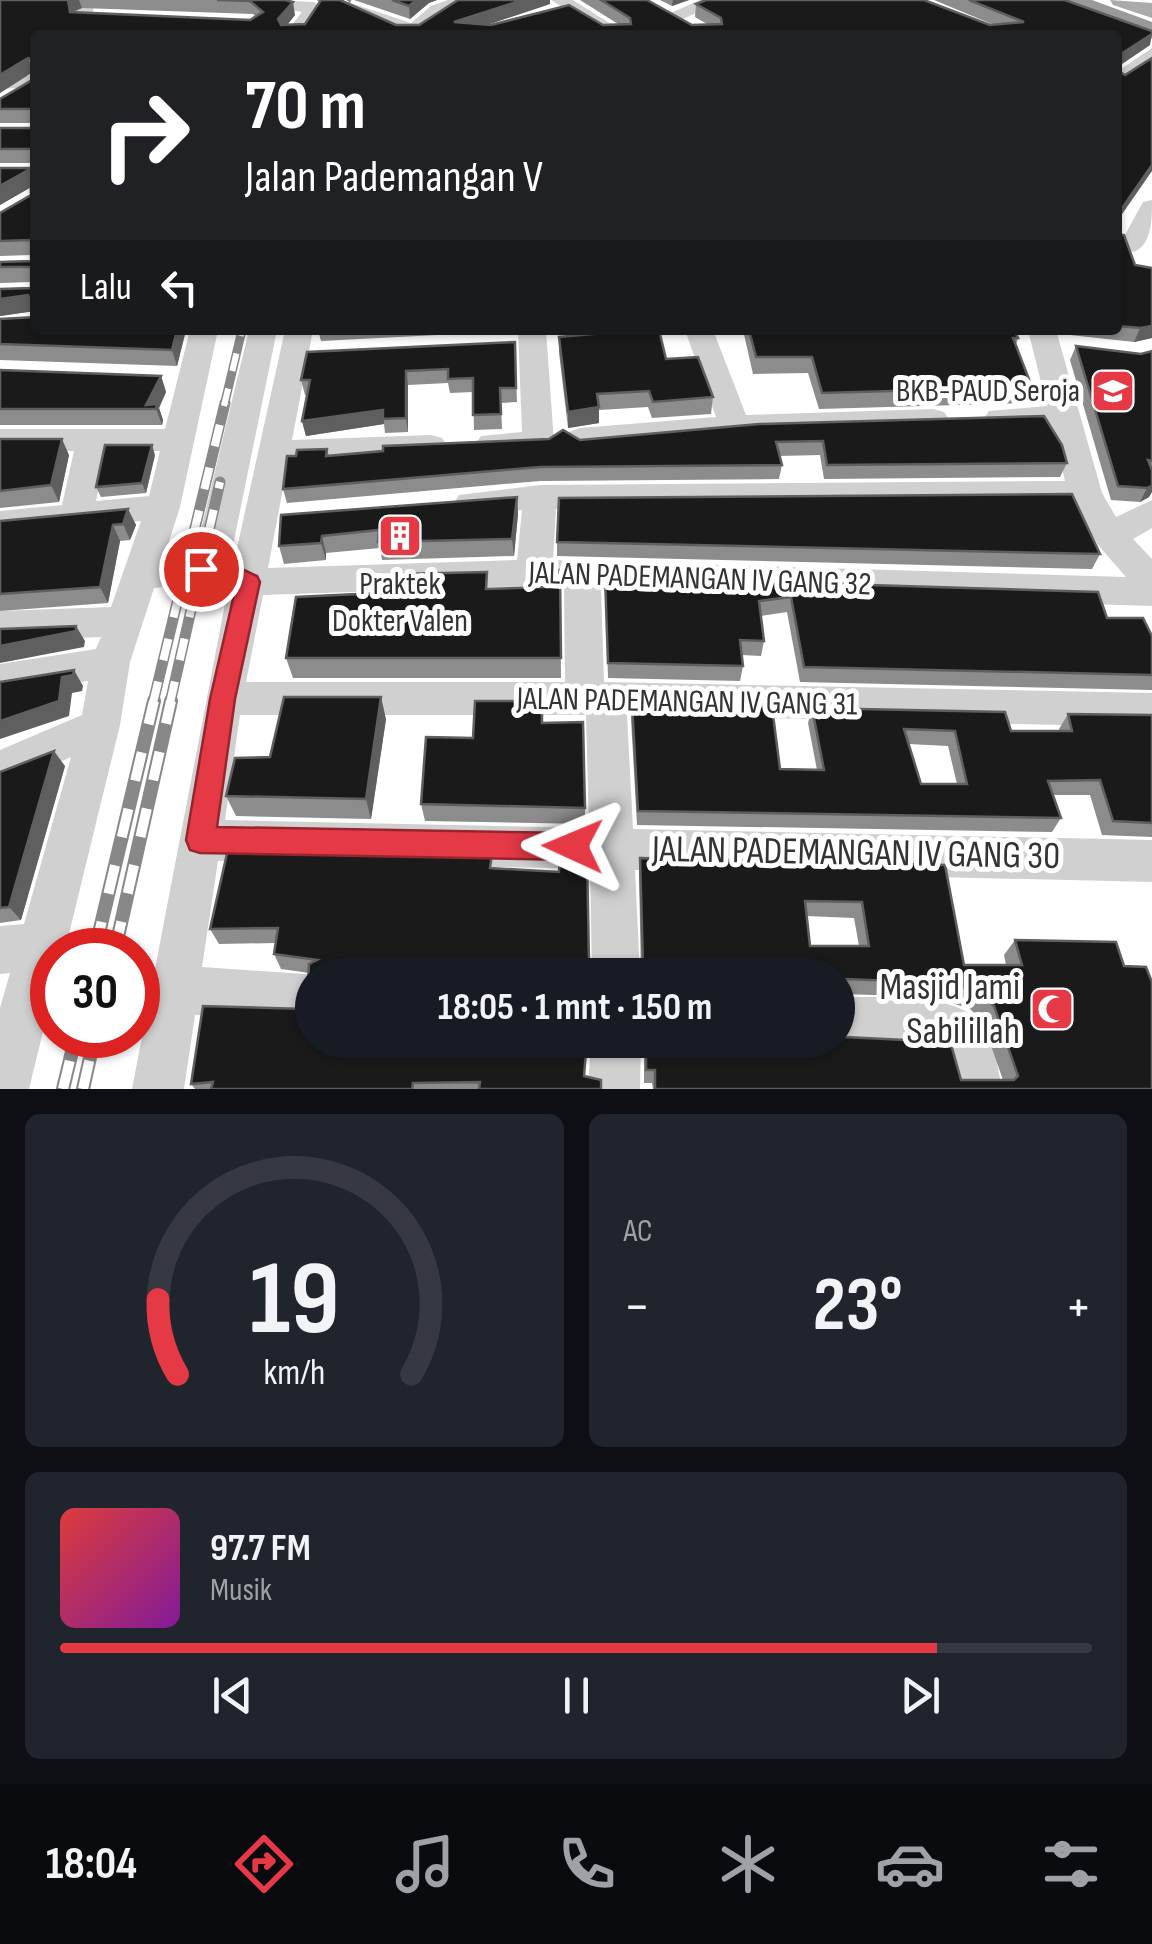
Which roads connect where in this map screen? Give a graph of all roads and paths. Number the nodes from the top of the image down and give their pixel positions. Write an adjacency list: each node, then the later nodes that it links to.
1 (717, 0): 20 (street)
2 (1044, 0): 12 (main road)
3 (1068, 0): 12 (highway)
4 (1095, 0): 12 (highway)
5 (452, 2): 18 (street)
6 (567, 4): 11 (street); 19 (street)
7 (276, 6): 10 (street)
8 (84, 9): 13 (street); 14 (street)
9 (343, 10): 10 (street); 16 (street); 17 (street)
10 (313, 11): 15 (street)
11 (544, 15)
12 (1146, 15)
13 (109, 17)
14 (69, 30)
15 (298, 30)
16 (381, 30)
17 (405, 30)
18 (414, 30)
19 (609, 30)
20 (662, 30)
21 (1152, 54): 22 (street)
22 (1122, 72)
23 (30, 81): 24 (street)
24 (0, 83)
25 (30, 85): 26 (street)
26 (1, 106)
27 (1152, 206): 28 (street)
28 (1134, 248)
29 (202, 335): 44 (street)
30 (262, 335): 56 (street)
31 (701, 335): 40 (street)
32 (532, 337): 34 (street); 36 (street); 45 (street)
33 (1043, 337): 37 (street); 39 (street)
34 (568, 340)
35 (297, 342): 38 (street); 45 (street)
36 (500, 346)
37 (1081, 348)
38 (333, 353)
39 (1062, 416): 40 (street); 46 (street)
40 (735, 426): 42 (street)
41 (92, 438): 43 (street); 44 (street); 51 (street)
42 (580, 439)
43 (0, 440)
44 (179, 440): 49 (street)
45 (277, 451): 56 (street)
46 (1085, 493): 47 (street); 53 (street)
47 (540, 497): 48 (street); 54 (street)
48 (437, 506)
49 (163, 507): 51 (street); 57 (street)
50 (1152, 512): 53 (street)
51 (78, 514): 52 (street)
52 (0, 523)
53 (1110, 536): 58 (street)
54 (534, 573): 55 (street, JALAN PADEMANGAN IV GANG 32); 56 (street, JALAN PADEMANGAN IV GANG 32)
55 (582, 574): 59 (street, JALAN PADEMANGAN IV GANG 32); 65 (street)
56 (235, 575): 57 (street, JALAN PADEMANGAN IV GANG 32); 64 (street)
57 (139, 576): 60 (street)
58 (1152, 584)
59 (1152, 592)
60 (122, 620): 61 (street); 62 (street)
61 (0, 626)
62 (111, 662): 63 (street); 67 (street)
63 (0, 680)
64 (222, 699): 65 (street, JALAN PADEMANGAN IV GANG 31); 69 (street)
65 (596, 699): 66 (street, JALAN PADEMANGAN IV GANG 31); 70 (street)
66 (1152, 710)
67 (100, 726): 68 (street); 72 (street)
68 (0, 770)
69 (200, 840): 70 (street, JALAN PADEMANGAN IV GANG 30); 74 (street)
70 (610, 847): 71 (street, JALAN PADEMANGAN IV GANG 30); 73 (street)
71 (1152, 861)
72 (21, 948): 78 (street)
73 (615, 958)
74 (176, 990): 75 (street); 79 (street)
75 (295, 995)
76 (855, 1023): 81 (street)
77 (615, 1058): 80 (street)
78 (3, 1089)
79 (158, 1089)
80 (614, 1089)
81 (976, 1089)

